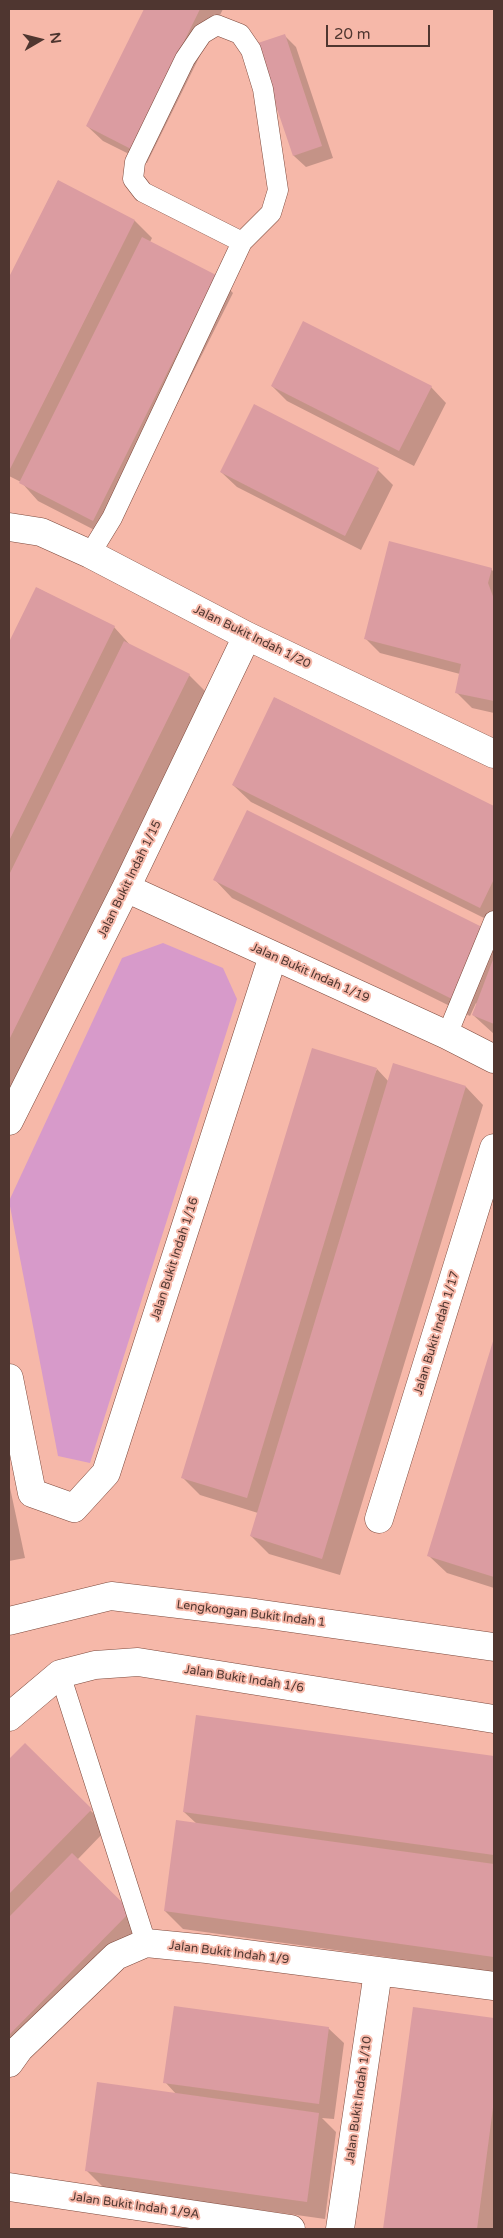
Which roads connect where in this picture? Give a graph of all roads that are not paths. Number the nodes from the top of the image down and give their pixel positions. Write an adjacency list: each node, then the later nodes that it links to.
1 (242, 242): 1 (lane); 3 (lane)
2 (9, 527): 3 (street, Jalan Bukit Indah 1/20)
3 (90, 554): 4 (street, Jalan Bukit Indah 1/20)
4 (247, 636): 5 (street, Jalan Bukit Indah 1/20); 6 (street, Jalan Bukit Indah 1/15)
5 (494, 754)
6 (126, 888): 8 (street, Jalan Bukit Indah 1/19); 11 (street, Jalan Bukit Indah 1/15)
7 (494, 921): 9 (lane)
8 (273, 956): 9 (street, Jalan Bukit Indah 1/19); 13 (street, Jalan Bukit Indah 1/16)
9 (447, 1035): 10 (street, Jalan Bukit Indah 1/19)
10 (494, 1059)
11 (9, 1121)
12 (494, 1148): 14 (street, Jalan Bukit Indah 1/17)
13 (9, 1378)
14 (379, 1519)
15 (9, 1621): 16 (street, Lengkongan Bukit Indah 1)
16 (494, 1647)
17 (60, 1674): 18 (street, Jalan Bukit Indah 1/6); 19 (street, Jalan Bukit Indah 1/6); 20 (lane)
18 (9, 1717)
19 (494, 1719)
20 (146, 1943): 21 (street, Jalan Bukit Indah 1/9); 23 (street, Jalan Bukit Indah 1/9)
21 (378, 1972): 22 (street, Jalan Bukit Indah 1/9); 26 (street, Jalan Bukit Indah 1/10)
22 (494, 1986)
23 (9, 2063)
24 (9, 2187): 25 (street, Jalan Bukit Indah 1/9A)
25 (291, 2229)
26 (340, 2229)

